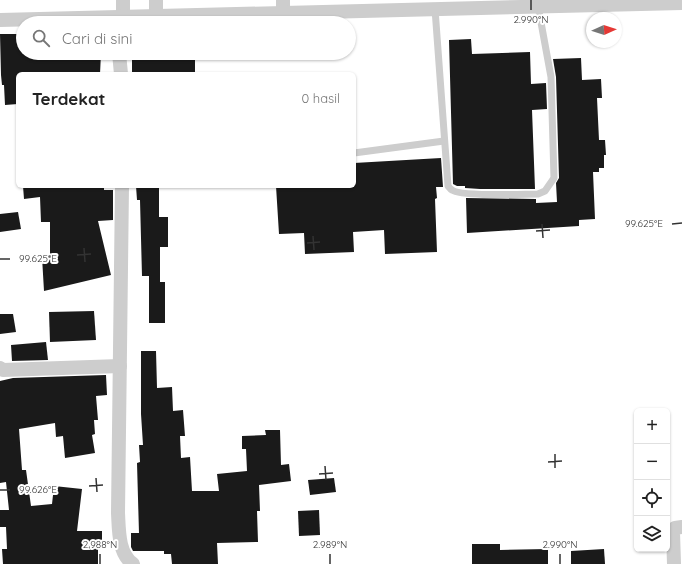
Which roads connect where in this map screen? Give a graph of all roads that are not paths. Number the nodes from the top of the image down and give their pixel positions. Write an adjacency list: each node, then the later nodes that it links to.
1 (123, 0): 8 (street)
2 (156, 0): 9 (street)
3 (682, 3): 6 (street)
4 (404, 5): 5 (street); 7 (street)
5 (283, 6): 9 (street)
6 (538, 6): 7 (street); 14 (lane)
7 (435, 9): 14 (lane)
8 (120, 16)
9 (156, 16)
10 (0, 20): 11 (street)
11 (16, 20)
12 (120, 60): 13 (street)
13 (121, 72)
14 (444, 141): 15 (lane)
15 (356, 153)
16 (122, 188): 17 (street)
17 (120, 366): 18 (street); 20 (street)
18 (0, 368)
19 (682, 527): 21 (street)
20 (133, 564)
21 (674, 564)

